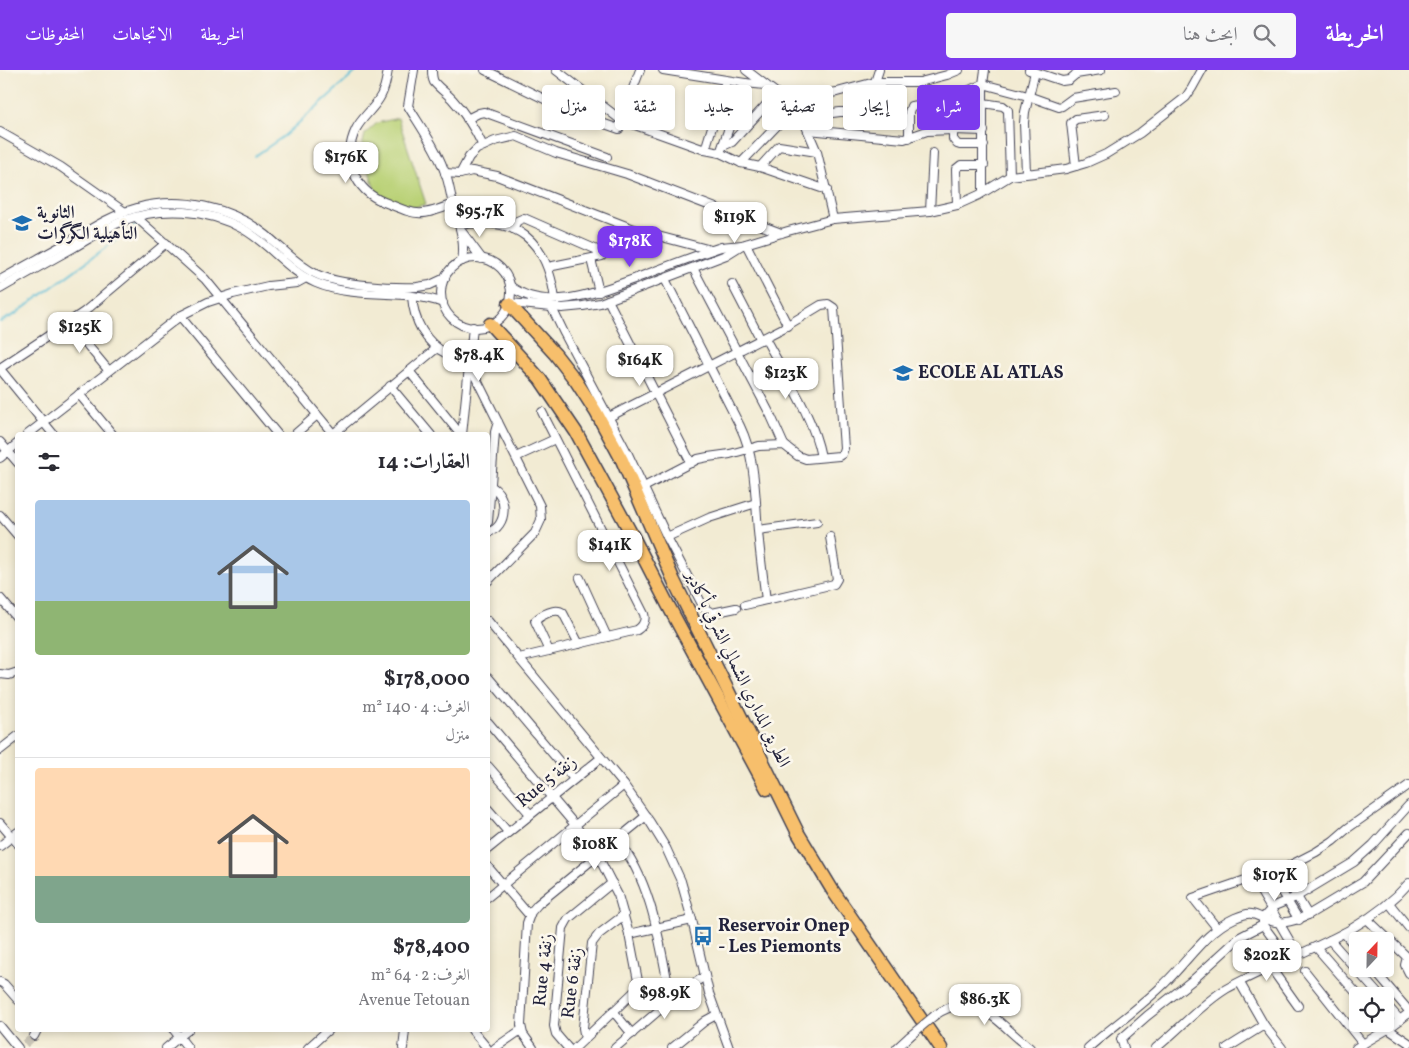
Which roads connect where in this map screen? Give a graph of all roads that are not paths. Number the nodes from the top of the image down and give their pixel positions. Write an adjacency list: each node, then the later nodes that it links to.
1 (388, 70): 56 (street)
2 (414, 70): 50 (street)
3 (432, 70): 30 (street)
4 (485, 70): 31 (street)
5 (556, 70): 28 (street)
6 (640, 70): 21 (street)
7 (663, 70): 17 (street)
8 (746, 70): 22 (street)
9 (878, 70): 18 (street)
10 (959, 70): 16 (street)
11 (985, 70): 20 (street)
12 (1101, 70): 15 (street)
13 (1202, 70): 48 (street)
14 (1032, 71): 15 (street); 25 (street)
15 (1078, 72)
16 (945, 73): 18 (street)
17 (726, 81): 19 (street); 42 (street)
18 (875, 82): 24 (street)
19 (746, 83): 22 (street); 41 (street)
20 (983, 84): 25 (street); 26 (street); 38 (street)
21 (634, 85)
22 (765, 85)
23 (1116, 91): 25 (street)
24 (833, 93)
25 (1028, 96): 51 (street)
26 (983, 103): 36 (street); 53 (street)
27 (762, 109): 41 (street)
28 (615, 115)
29 (1105, 115): 48 (street)
30 (467, 119): 40 (street); 45 (street)
31 (615, 128)
32 (649, 130): 42 (street)
33 (769, 130): 46 (street)
34 (808, 130): 38 (street); 43 (street)
35 (953, 130): 36 (street); 38 (street); 39 (street)
36 (984, 131): 39 (street)
37 (0, 132): 59 (street)
38 (908, 138)
39 (984, 144): 47 (street)
40 (483, 146): 52 (street); 64 (street)
41 (722, 149): 42 (street); 46 (street)
42 (705, 150)
43 (817, 152): 49 (street); 54 (street)
44 (933, 153): 58 (street)
45 (607, 157)
46 (741, 163): 49 (street)
47 (984, 165): 55 (street); 57 (street)
48 (1076, 166): 51 (street)
49 (760, 167): 54 (street)
50 (445, 172): 52 (street); 56 (street)
51 (1026, 173): 53 (street)
52 (460, 174): 68 (street)
53 (1010, 176): 55 (street)
54 (827, 190): 61 (street)
55 (984, 192): 57 (street)
56 (453, 204): 62 (street)
57 (957, 205): 58 (street)
58 (930, 211): 61 (street)
59 (125, 212): 78 (street); 80 (street)
60 (136, 217): 65 (street); 75 (street); 82 (street)
61 (833, 219): 64 (street)
62 (460, 228): 63 (street); 70 (street); 72 (street)
63 (513, 229): 71 (street); 73 (street)
64 (781, 233): 66 (street)
65 (166, 243): 85 (street); 93 (street)
66 (744, 245): 67 (street); 69 (street); 95 (street)
67 (721, 247): 68 (street); 69 (street)
68 (711, 250): 83 (street)
69 (726, 255): 74 (street)
70 (482, 259): 72 (street); 81 (street)
71 (591, 259): 73 (street); 83 (street)
72 (462, 261): 76 (street)
73 (548, 267): 87 (street)
74 (693, 268): 77 (street); 99 (street)
75 (306, 278): 84 (street); 85 (street)
76 (445, 278): 80 (street); 89 (street)
77 (665, 279): 88 (street); 101 (street)
78 (0, 280)
79 (732, 284): 97 (street)
80 (423, 286): 86 (street)
81 (510, 286): 87 (street); 90 (street)
82 (0, 289)
83 (599, 292): 87 (street)
84 (412, 297): 86 (street); 98 (street)
85 (220, 298): 92 (street); 109 (street)
86 (423, 298): 89 (street)
87 (555, 299)
88 (608, 300): 91 (street); 106 (street)
89 (443, 303): 96 (street)
90 (510, 303): 91 (street); 94 (street); 261 (highway, الطريق المداري الشمالي الشرقي بأكادير)
91 (552, 308): 110 (street)
92 (180, 316): 103 (street); 116 (street)
93 (69, 322): 102 (street); 103 (street)
94 (490, 324): 96 (street); 260 (highway, الطريق المداري الشمالي الشرقي بأكادير)
95 (788, 326): 97 (street); 131 (street)
96 (473, 327): 100 (street)
97 (763, 339): 99 (street); 131 (street)
98 (437, 348): 100 (street); 104 (street)
99 (737, 352): 101 (street); 125 (street)
100 (469, 365): 112 (street); 122 (street)
101 (709, 366): 106 (street); 127 (street)
102 (0, 369): 111 (street)
103 (109, 370): 107 (street)
104 (408, 371): 105 (street); 121 (street)
105 (390, 386): 119 (street); 120 (street)
106 (655, 392): 110 (street); 133 (street)
107 (79, 394): 111 (street); 115 (street)
108 (542, 412): 123 (street)
109 (317, 415): 117 (street); 118 (street)
110 (608, 417): 135 (street)
111 (43, 422): 113 (street); 114 (street)
112 (498, 422): 129 (street); 134 (street)
113 (31, 432)
114 (51, 432)
115 (111, 432)
116 (276, 432)
117 (297, 432)
118 (331, 432)
119 (337, 432)
120 (428, 432)
121 (459, 432)
122 (461, 432)
123 (555, 439): 129 (street); 152 (street)
124 (0, 442): 128 (street)
125 (784, 445): 127 (street); 131 (street)
126 (15, 446): 128 (street)
127 (748, 448): 133 (street); 136 (street)
128 (8, 452): 130 (street); 132 (street)
129 (516, 457): 144 (street)
130 (0, 458)
131 (821, 458)
132 (15, 460)
133 (691, 463): 135 (street)
134 (490, 486): 140 (street)
135 (644, 487): 142 (street)
136 (756, 503): 139 (street); 142 (street)
137 (0, 514): 141 (street)
138 (817, 522): 139 (street)
139 (758, 530): 147 (street)
140 (490, 531)
141 (15, 532)
142 (667, 537): 149 (street)
143 (830, 537): 147 (street)
144 (490, 576)
145 (580, 578): 152 (street)
146 (0, 598): 150 (street)
147 (766, 600): 148 (street)
148 (745, 605)
149 (736, 608)
150 (15, 616)
151 (490, 623): 155 (street)
152 (607, 637): 153 (street)
153 (579, 644): 154 (street); 154 (street)
154 (550, 651): 155 (street)
155 (519, 658): 162 (street)
156 (15, 673): 157 (street)
157 (0, 674)
158 (490, 679): 164 (street)
159 (490, 724): 167 (street)
160 (15, 738): 161 (street)
161 (0, 750)
162 (601, 758): 164 (street, Rue 5 زنقة); 165 (street)
163 (490, 768): 170 (street)
164 (574, 779): 167 (street, Rue 5 زنقة)
165 (624, 785): 171 (street); 173 (street)
166 (1409, 785): 182 (street)
167 (552, 797): 170 (street, Rue 5 زنقة); 173 (street)
168 (1409, 805): 190 (street)
169 (490, 811): 174 (street)
170 (530, 814): 174 (street, Rue 5 زنقة)
171 (646, 816): 177 (street); 198 (street)
172 (0, 823): 176 (street)
173 (575, 825): 180 (street); 187 (street)
174 (508, 832): 179 (street, Rue 5 زنقة)
175 (1409, 833): 197 (street)
176 (14, 834): 178 (street)
177 (617, 839): 180 (street); 203 (street)
178 (0, 846)
179 (490, 847)
180 (597, 855): 185 (street); 195 (street)
181 (490, 870): 187 (street)
182 (1281, 870): 183 (street); 190 (street)
183 (1270, 873): 184 (street); 192 (street)
184 (1253, 879): 194 (street); 204 (street)
185 (612, 883): 196 (street); 254 (street, Rue 4 زنقة)
186 (1409, 883): 188 (street)
187 (502, 885): 189 (street); 195 (street)
188 (1400, 892): 191 (street); 193 (street)
189 (490, 895)
190 (1296, 896): 192 (street); 197 (street)
191 (1409, 896)
192 (1287, 900): 194 (street); 199 (street)
193 (1389, 903): 200 (street); 205 (street)
194 (1272, 907): 201 (street); 202 (street)
195 (529, 915): 233 (street)
196 (624, 915): 207 (street); 243 (street, Rue 6 زنقة)
197 (1308, 915): 199 (street)
198 (692, 920): 203 (street); 217 (street)
199 (1299, 920): 202 (street)
200 (1368, 920): 206 (street); 216 (street)
201 (1263, 922): 202 (street); 204 (street); 213 (street); 264 (street)
202 (1278, 922): 212 (street)
203 (656, 928): 207 (street); 224 (street)
204 (1217, 928): 263 (street)
205 (1409, 928)
206 (1344, 933): 208 (street); 209 (street)
207 (629, 934): 227 (street)
208 (1349, 939)
209 (1330, 940): 211 (street); 222 (street)
210 (1260, 944): 214 (street)
211 (1316, 947): 212 (street); 221 (street)
212 (1298, 955): 213 (street)
213 (1288, 959): 214 (street)
214 (1271, 968): 220 (street); 225 (street)
215 (1305, 971): 246 (street)
216 (1409, 973)
217 (705, 976): 224 (street); 228 (street)
218 (1379, 978): 229 (street)
219 (0, 982): 223 (street)
220 (1240, 983): 231 (street); 265 (street)
221 (1351, 987)
222 (1372, 987)
223 (15, 997)
224 (672, 1000): 241 (street)
225 (1298, 1006)
226 (1394, 1009): 229 (street)
227 (613, 1011): 241 (street); 243 (street)
228 (716, 1016): 257 (street); 258 (street)
229 (1406, 1016): 230 (street)
230 (1394, 1022)
231 (1264, 1025): 266 (street); 267 (street)
232 (0, 1026): 245 (street)
233 (521, 1030): 252 (street); 253 (street)
234 (175, 1032): 242 (street)
235 (185, 1032): 242 (street)
236 (326, 1032): 249 (street)
237 (405, 1032): 250 (street)
238 (474, 1032): 251 (street)
239 (1378, 1032): 246 (street)
240 (1393, 1032): 244 (street)
241 (632, 1034): 256 (street)
242 (179, 1037): 247 (street); 248 (street)
243 (584, 1039): 255 (street)
244 (1409, 1043)
245 (21, 1047)
246 (1359, 1047)
247 (166, 1048)
248 (188, 1048)
249 (308, 1048)
250 (403, 1048)
251 (487, 1048)
252 (495, 1048)
253 (533, 1048)
254 (568, 1048)
255 (575, 1048)
256 (615, 1048)
257 (672, 1048)
258 (729, 1048)
259 (897, 1048): 262 (street, bridge)
260 (932, 1048)
261 (941, 1048)
262 (1030, 1048)
263 (1088, 1048)
264 (1124, 1048)
265 (1156, 1048)
266 (1227, 1048)
267 (1282, 1048)

